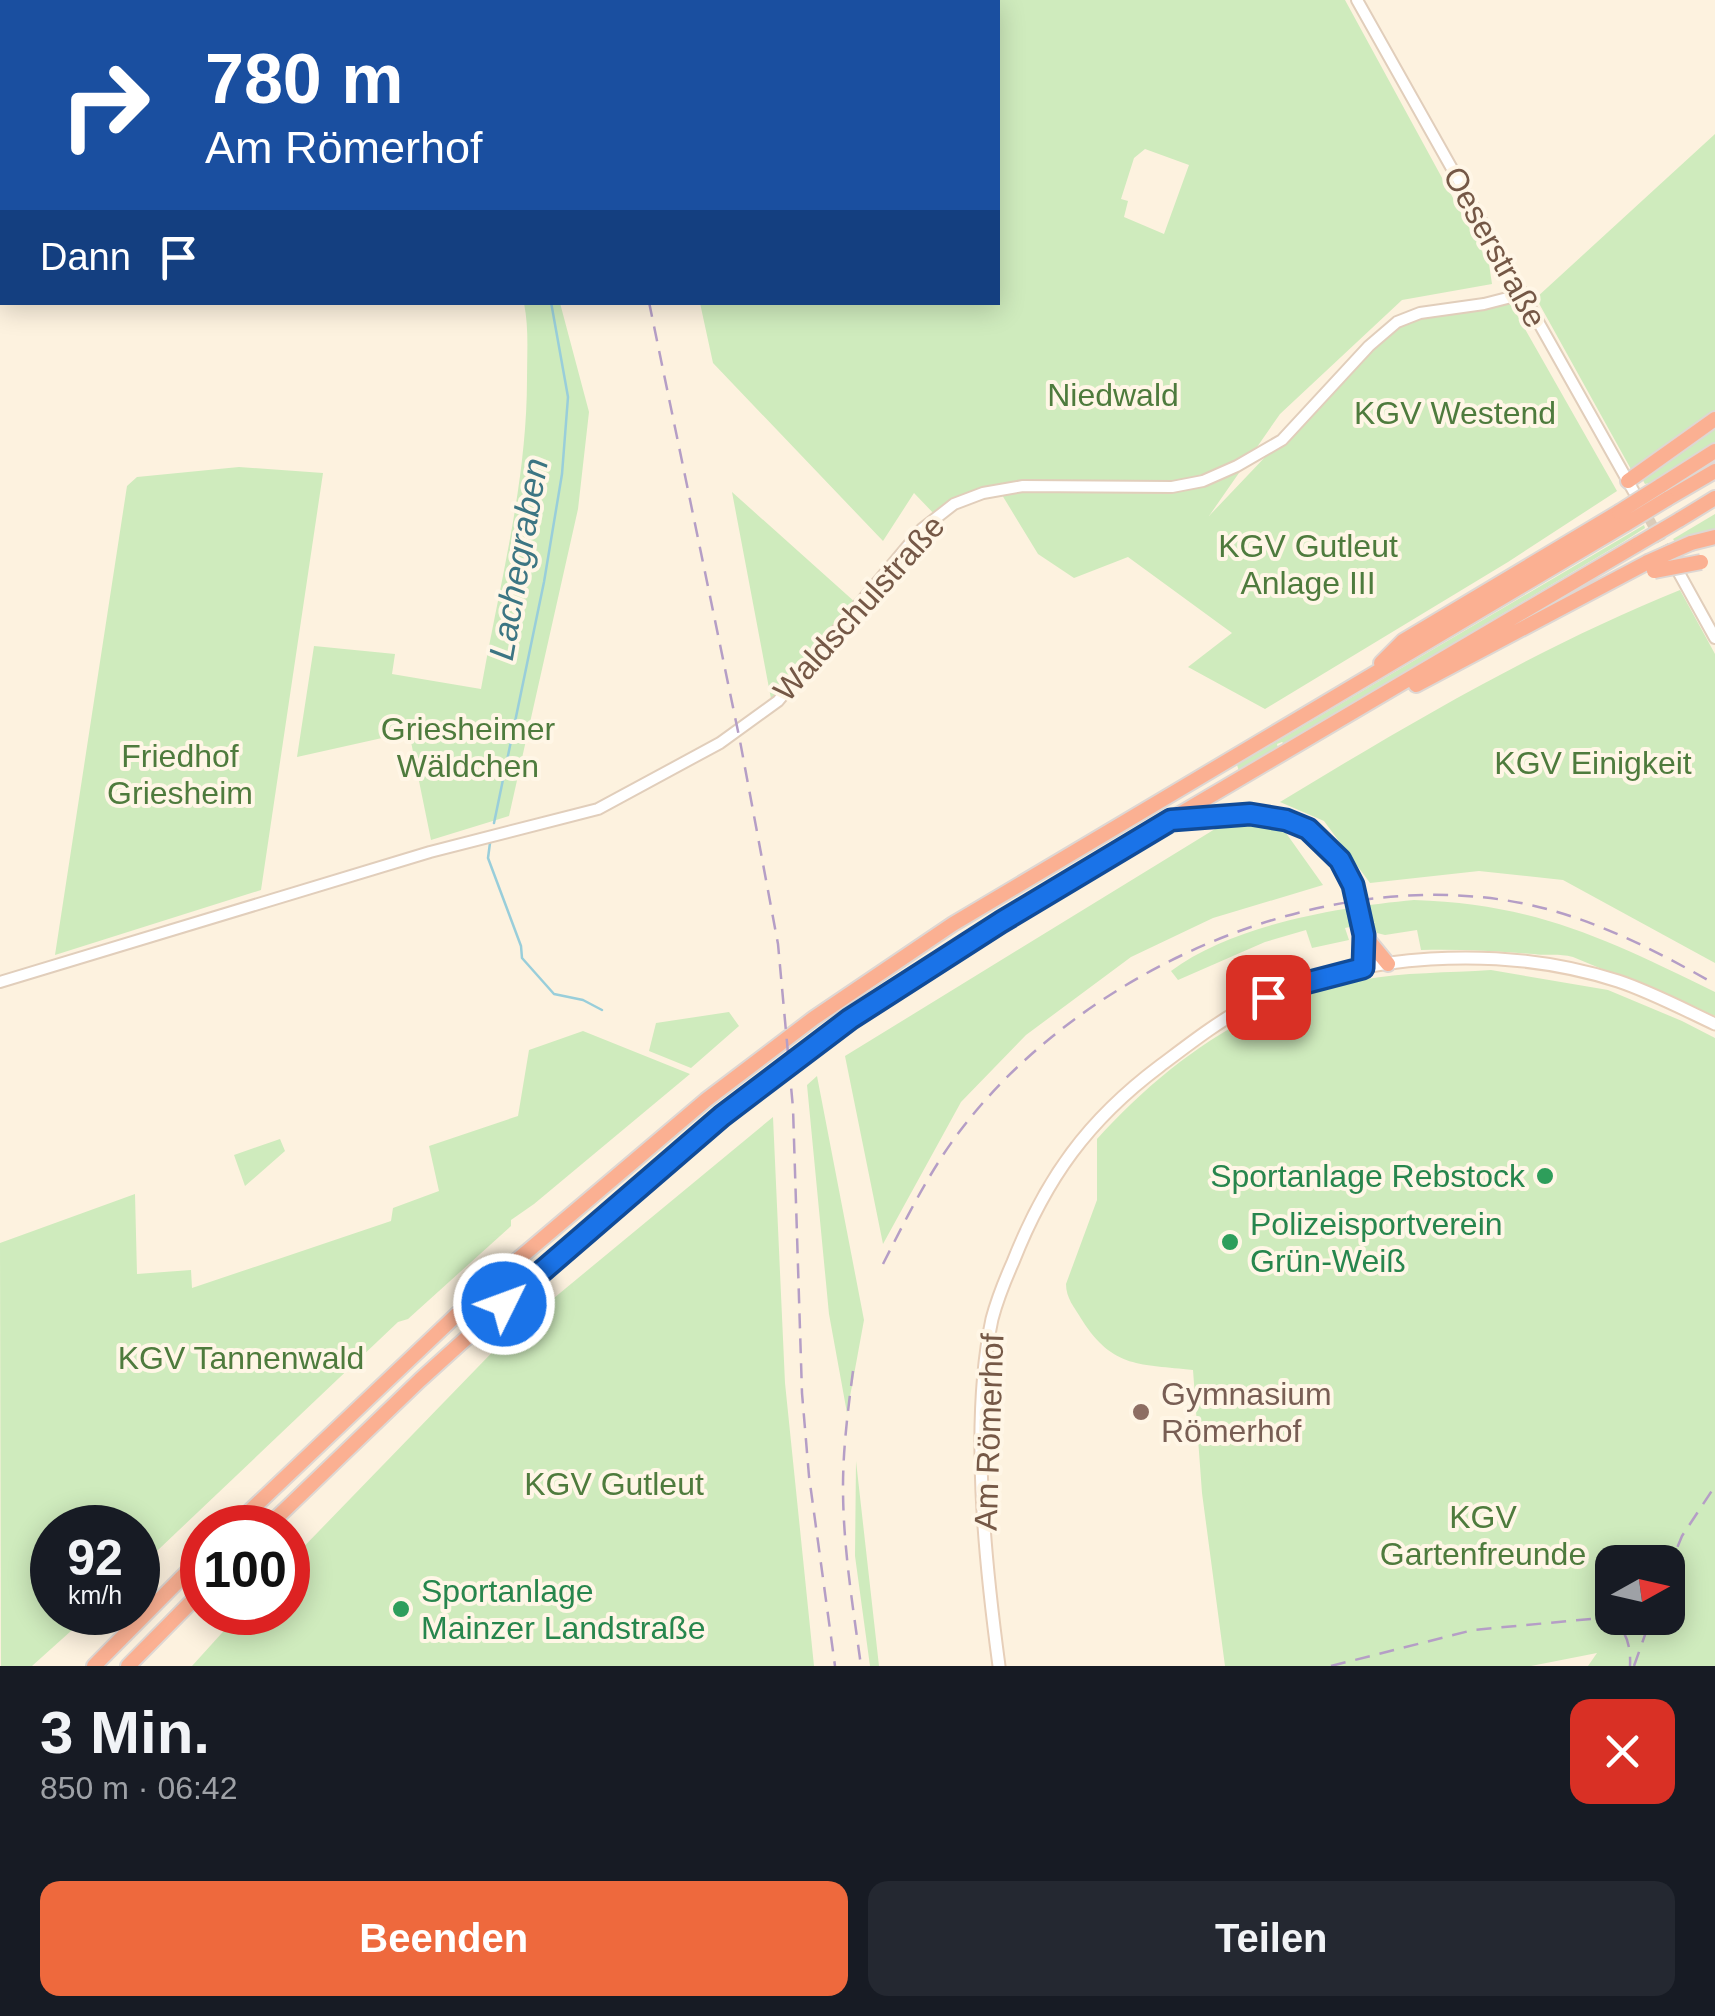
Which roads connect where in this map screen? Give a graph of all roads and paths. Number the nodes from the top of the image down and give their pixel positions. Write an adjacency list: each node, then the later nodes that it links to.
1 (1357, 0): 2 (street, Oeserstraße)
2 (1523, 294): 6 (street, Oeserstraße); 19 (street, Waldschulstraße)
3 (1715, 419): 6 (highway)
4 (1715, 452): 7 (highway)
5 (1715, 471): 7 (highway)
6 (1631, 487)
7 (1664, 493): 21 (highway, bridge)
8 (1715, 498): 14 (highway, bridge)
9 (1715, 537): 11 (highway, bridge)
10 (1708, 562): 11 (highway, bridge)
11 (1651, 567): 14 (highway)
12 (1679, 574): 13 (street)
13 (1715, 638)
14 (1325, 730): 15 (highway)
15 (1171, 820): 16 (highway); 22 (highway)
16 (1364, 935): 17 (highway); 18 (highway)
17 (1388, 964): 18 (main road, Am Römerhof); 20 (main road, Am Römerhof)
18 (1363, 968): 27 (main road, Am Römerhof)
19 (0, 982)
20 (1715, 1024)
21 (256, 1505)
22 (290, 1505)
23 (180, 1579): 25 (highway)
24 (180, 1613): 26 (highway)
25 (94, 1666)
26 (128, 1666)
27 (999, 1666)

